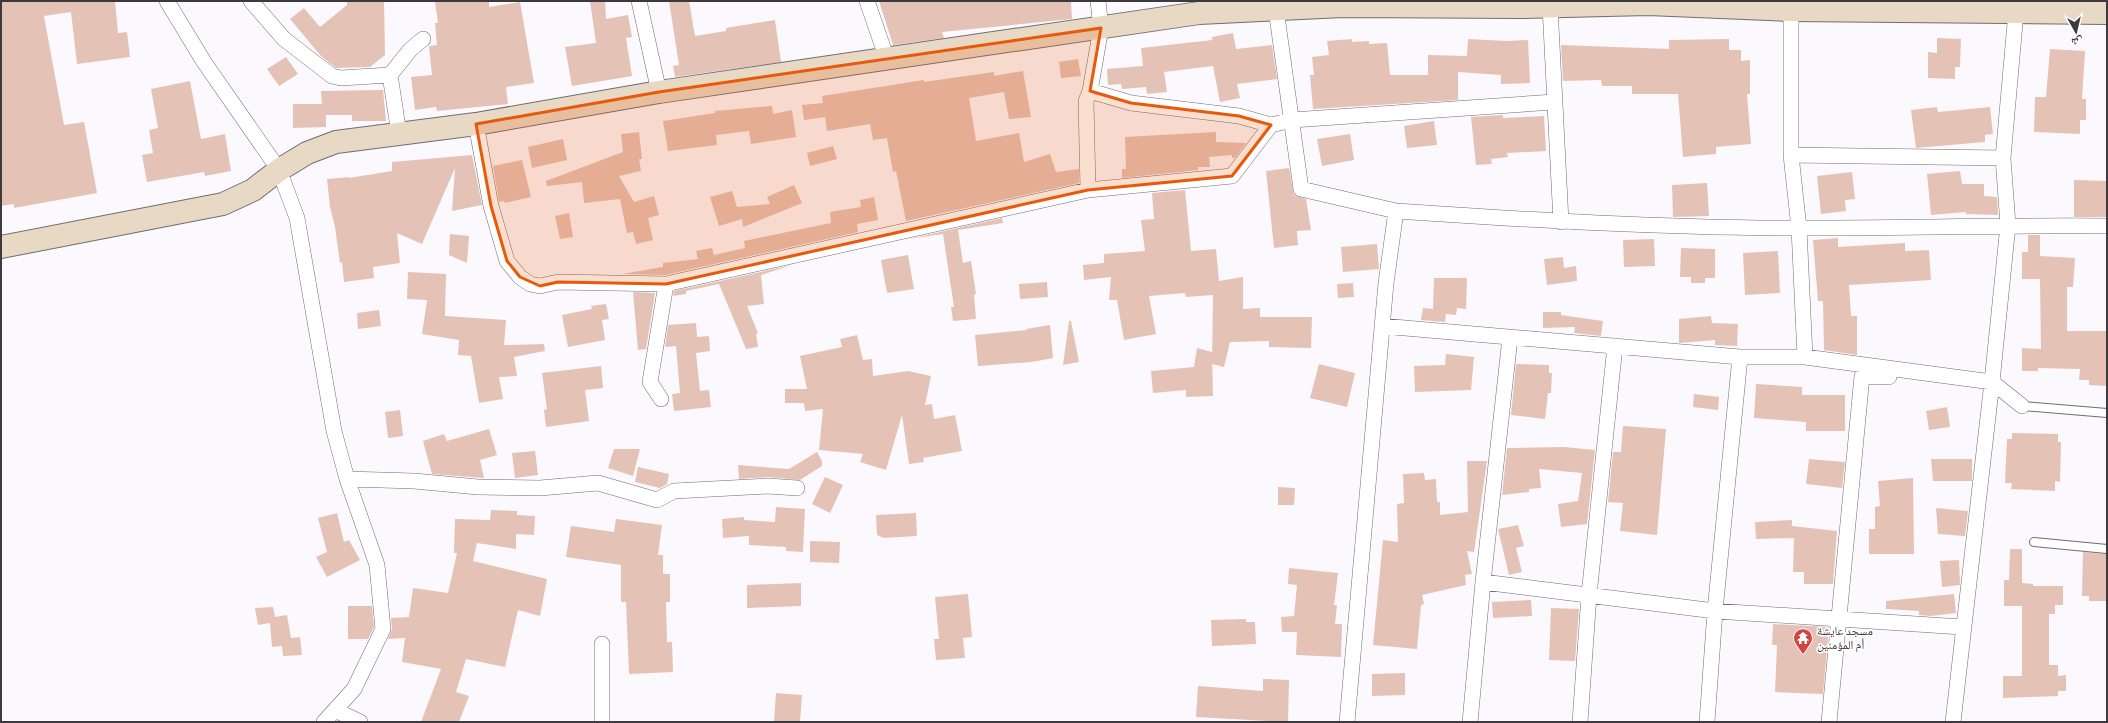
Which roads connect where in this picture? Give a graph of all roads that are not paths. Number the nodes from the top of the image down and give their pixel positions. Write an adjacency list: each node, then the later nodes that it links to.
1 (167, 1): 26 (street)
2 (251, 1): 16 (street)
3 (639, 1): 17 (street)
4 (867, 1): 15 (street)
5 (1098, 1): 13 (street)
6 (1648, 2): 9 (main road); 10 (main road)
7 (1343, 4): 8 (main road); 9 (main road)
8 (1264, 6): 13 (main road); 20 (street)
9 (1550, 6): 19 (street)
10 (1790, 10): 11 (main road); 24 (street)
11 (2016, 12): 12 (main road); 25 (street)
12 (2107, 13)
13 (1100, 28): 15 (main road); 18 (street)
14 (423, 39): 16 (street)
15 (887, 59): 17 (main road)
16 (390, 74): 23 (street)
17 (659, 92): 21 (main road)
18 (1090, 92): 22 (street); 27 (street)
19 (1554, 102): 20 (street); 29 (street)
20 (1292, 120): 22 (street); 28 (street)
21 (476, 124): 23 (main road); 34 (street)
22 (1271, 125): 27 (street)
23 (399, 134): 26 (main road)
24 (1791, 155): 25 (street); 32 (street)
25 (2003, 158): 30 (street)
26 (279, 170): 33 (main road); 44 (street)
27 (1088, 190): 34 (street)
28 (1396, 210): 29 (street); 35 (street)
29 (1561, 222): 32 (street)
30 (2008, 225): 31 (street); 32 (street); 40 (street)
31 (2107, 226)
32 (1799, 228): 39 (street)
33 (1, 247)
34 (666, 284): 41 (street)
35 (1382, 326): 36 (street); 58 (street)
36 (1510, 338): 37 (street); 48 (street)
37 (1615, 346): 38 (street); 49 (street)
38 (1740, 356): 39 (street); 50 (street)
39 (1804, 357): 40 (street)
40 (1992, 382): 42 (street); 51 (street); 52 (street)
41 (661, 399)
42 (2022, 406): 43 (lane)
43 (2107, 413)
44 (347, 479): 45 (street); 54 (street)
45 (797, 488)
46 (2034, 542): 47 (lane)
47 (2107, 549)
48 (1483, 582): 49 (street); 59 (street)
49 (1589, 595): 50 (street); 60 (street)
50 (1715, 611): 51 (street); 61 (street)
51 (1839, 620): 52 (street); 62 (street)
52 (1962, 627): 63 (street)
53 (602, 644): 57 (street)
54 (335, 716): 55 (street); 56 (street)
55 (324, 722)
56 (360, 722)
57 (602, 722)
58 (1347, 722)
59 (1470, 722)
60 (1580, 722)
61 (1707, 722)
62 (1829, 722)
63 (1953, 722)

